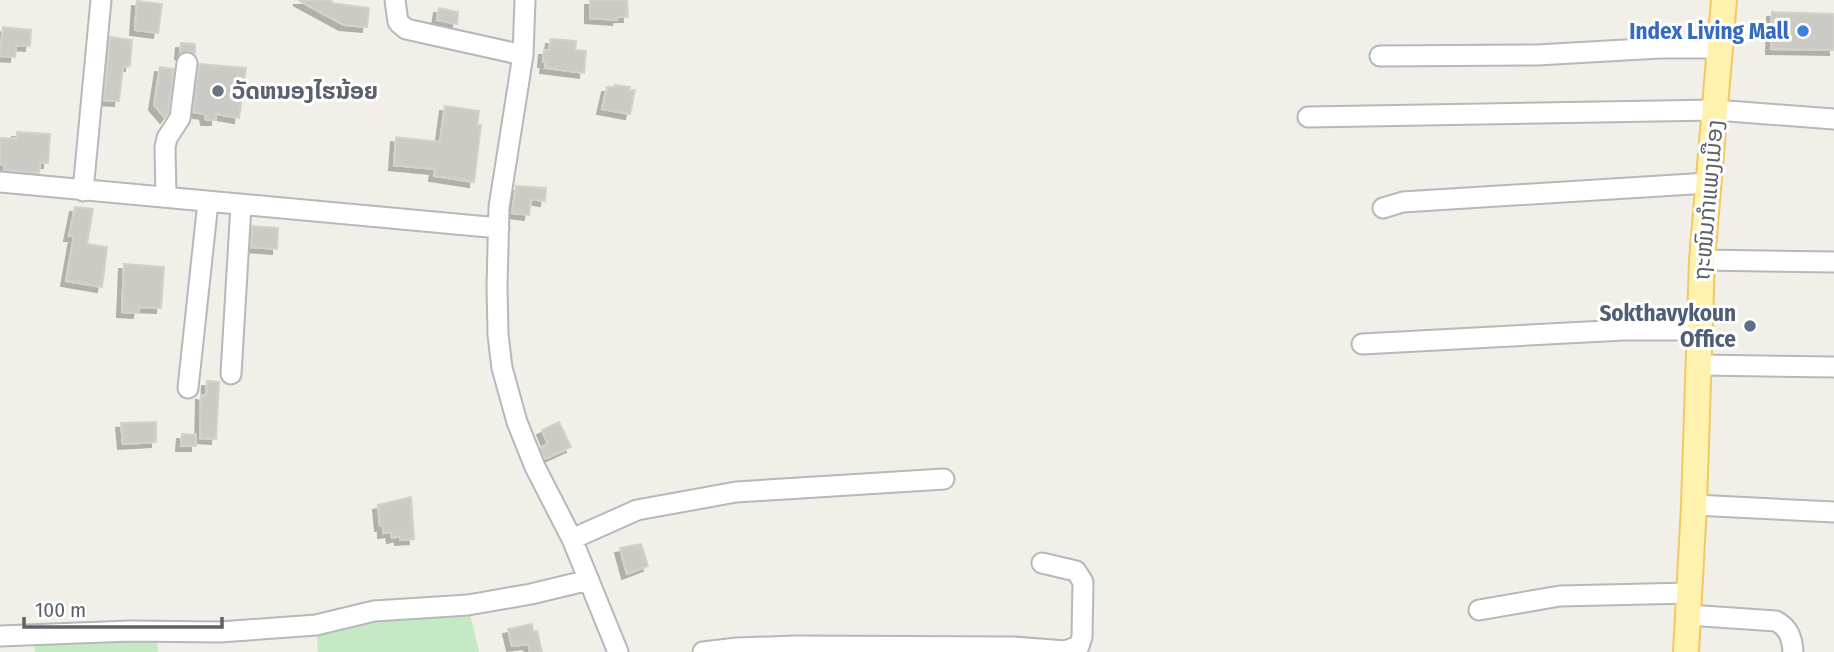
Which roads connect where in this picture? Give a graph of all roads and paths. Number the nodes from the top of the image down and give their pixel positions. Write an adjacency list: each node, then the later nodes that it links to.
1 (101, 0): 14 (street)
2 (395, 0): 6 (street)
3 (525, 0): 6 (street)
4 (1724, 0): 5 (main road, ຖະໜົນກຳແພງເມືອງ)
5 (1719, 48): 7 (street); 9 (main road, ຖະໜົນກຳແພງເມືອງ)
6 (523, 55): 19 (street)
7 (1380, 56)
8 (187, 62): 15 (street)
9 (1715, 110): 10 (street); 11 (street); 13 (main road, ຖະໜົນກຳແພງເມືອງ)
10 (1308, 117)
11 (1834, 119)
12 (0, 183): 14 (street)
13 (1708, 183): 18 (street); 20 (main road, ຖະໜົນກຳແພງເມືອງ)
14 (83, 191): 15 (street)
15 (166, 197): 16 (street)
16 (208, 202): 17 (street); 27 (street)
17 (241, 205): 19 (street); 26 (street)
18 (1383, 208)
19 (499, 228): 31 (street)
20 (1702, 260): 21 (street); 22 (main road, ຖະໜົນກຳແພງເມືອງ)
21 (1834, 262)
22 (1699, 330): 23 (street); 24 (main road, ຖະໜົນກຳແພງເມືອງ)
23 (1362, 344)
24 (1700, 365): 25 (street); 29 (main road, ຖະໜົນກຳແພງເມືອງ)
25 (1834, 367)
26 (230, 374)
27 (188, 388)
28 (944, 479): 31 (street)
29 (1694, 505): 30 (street); 34 (main road, ຖະໜົນກຳແພງເມືອງ)
30 (1834, 512)
31 (572, 539): 33 (street)
32 (1042, 564): 37 (street)
33 (589, 580): 36 (street); 38 (street)
34 (1689, 604): 35 (street); 40 (main road, ຖະໜົນກຳແພງເມືອງ); 41 (street)
35 (1479, 610)
36 (0, 636)
37 (1014, 650): 39 (street)
38 (618, 652)
39 (702, 652)
40 (1686, 652)
41 (1793, 652)

